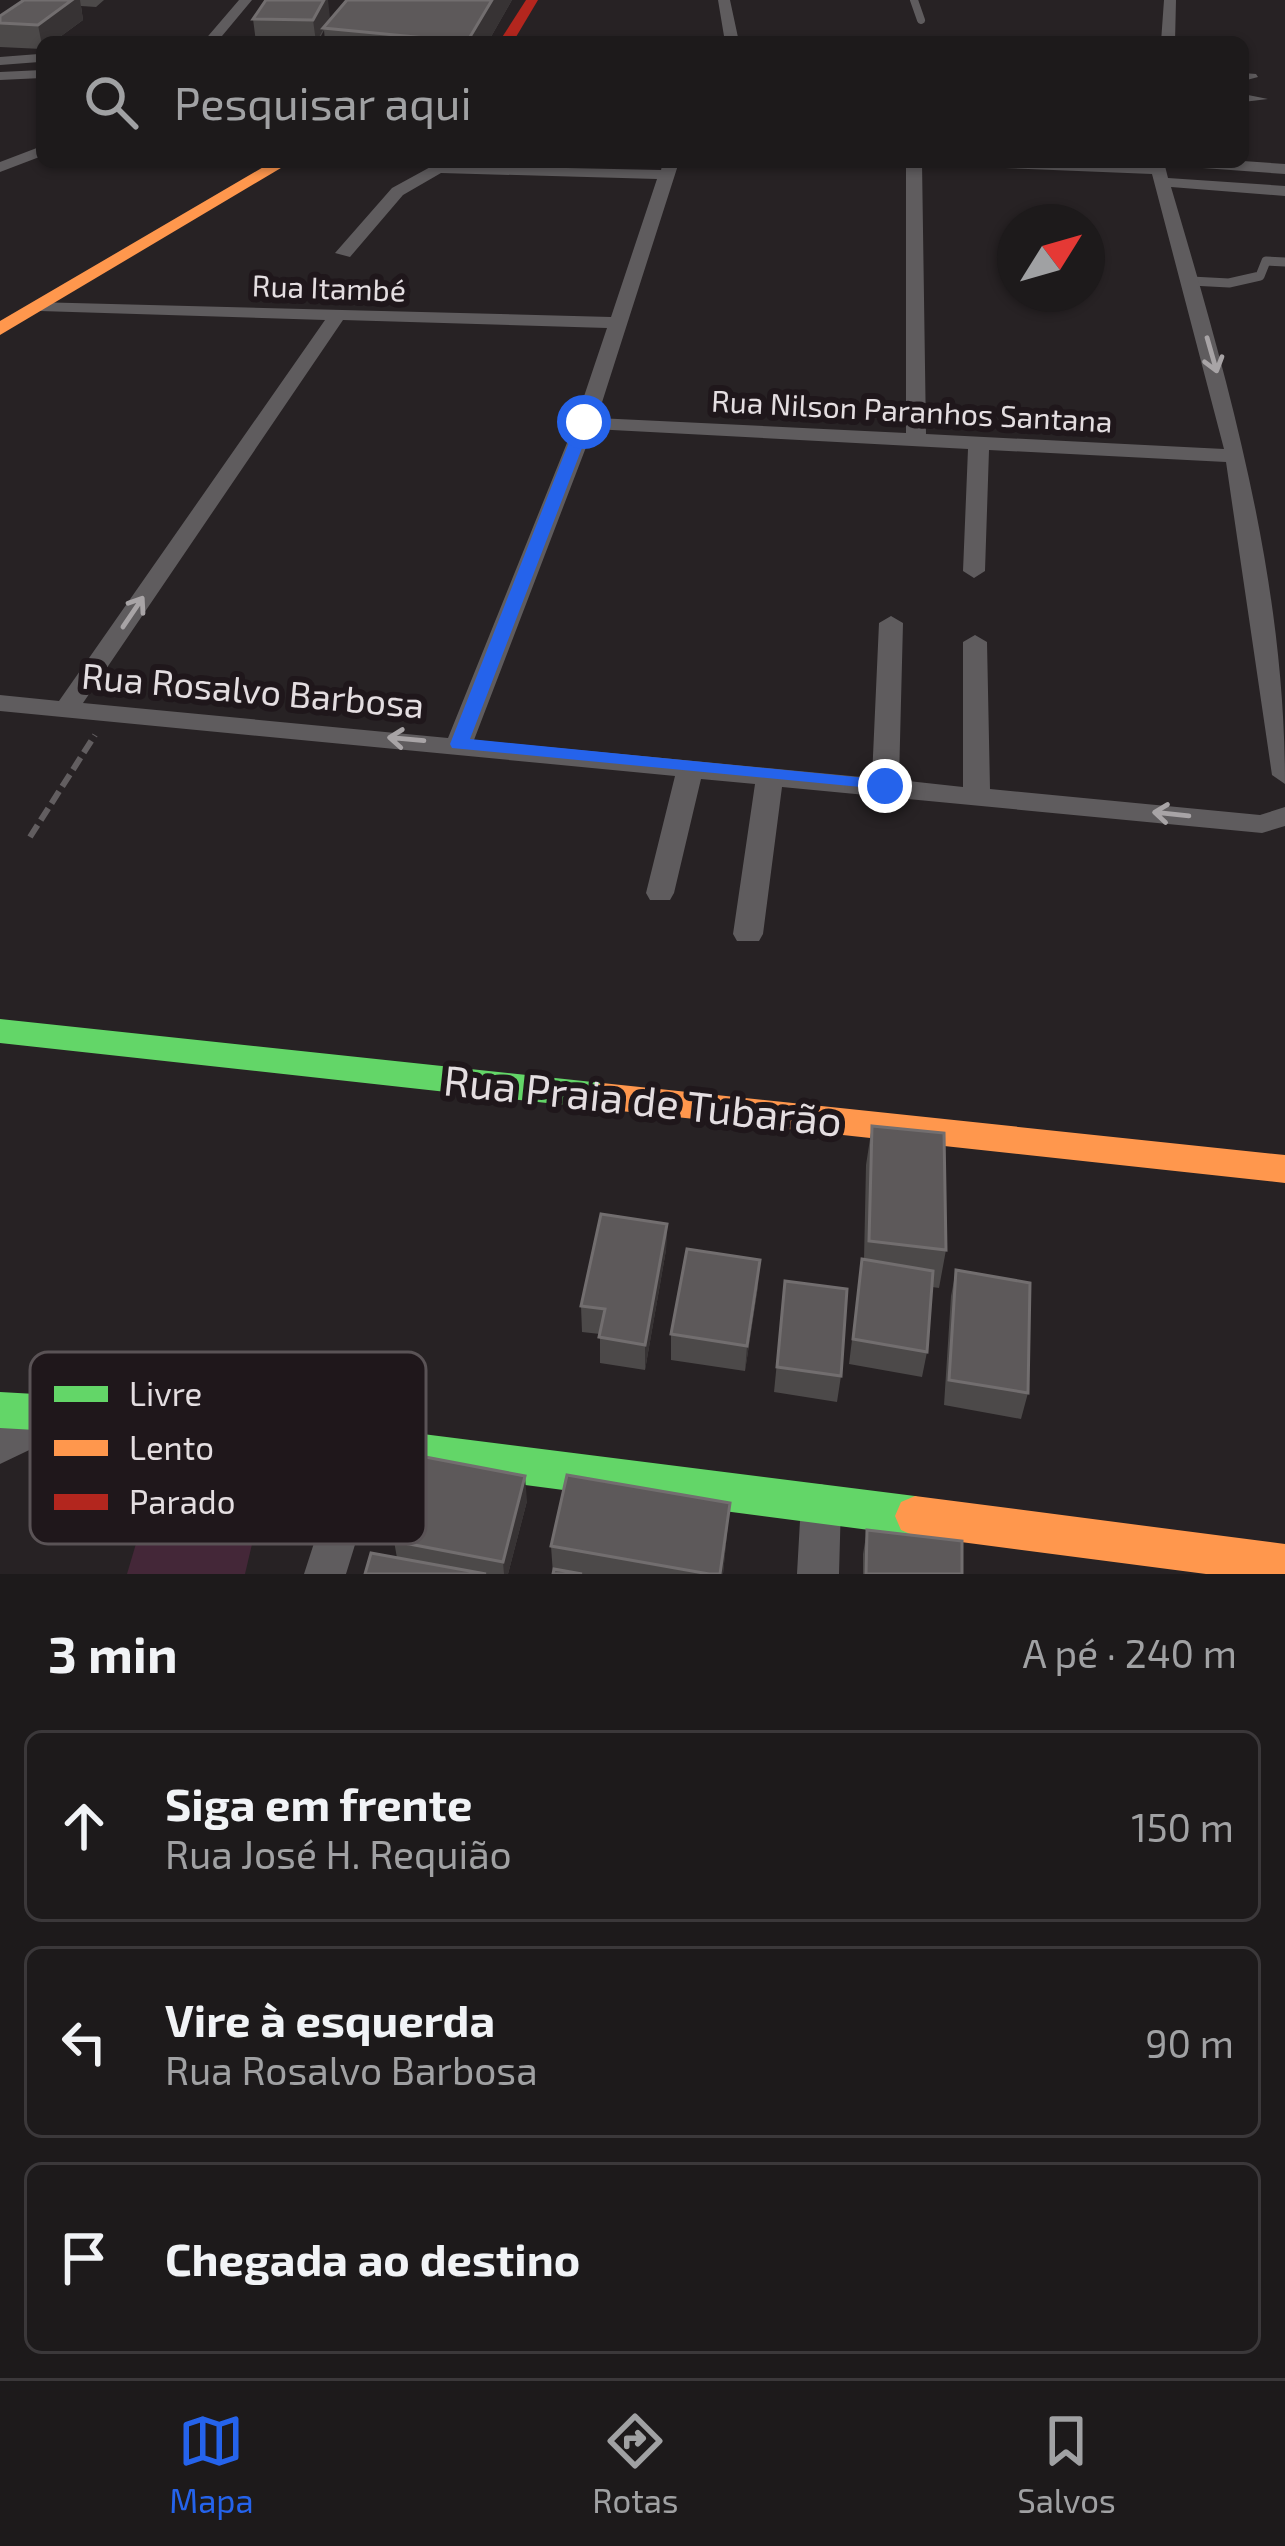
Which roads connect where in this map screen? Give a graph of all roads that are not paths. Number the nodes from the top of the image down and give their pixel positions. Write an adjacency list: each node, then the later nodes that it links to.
1 (246, 0): 7 (street)
2 (532, 0): 8 (street)
3 (724, 0): 9 (street)
4 (914, 0): 6 (lane)
5 (1170, 0): 10 (street)
6 (921, 20)
7 (215, 36)
8 (510, 36)
9 (731, 36)
10 (1168, 36)
11 (0, 61): 12 (lane)
12 (36, 66)
13 (36, 67): 14 (street)
14 (0, 76)
15 (1249, 98): 16 (street)
16 (1261, 99)
17 (36, 153): 19 (street)
18 (1249, 166): 24 (street)
19 (0, 167)
20 (273, 168): 30 (street)
21 (914, 168): 35 (street)
22 (1099, 168): 25 (street)
23 (669, 169): 27 (street); 32 (street)
24 (1285, 169)
25 (1159, 171): 26 (street); 29 (street)
26 (1285, 191)
27 (344, 253)
28 (1285, 262): 29 (lane)
29 (1191, 281): 37 (street, one-way to 37)
30 (40, 306): 31 (street, Rua Itambé); 33 (street)
31 (335, 318): 32 (street, Rua Itambé); 42 (street, one-way to 31)
32 (616, 323): 34 (street)
33 (0, 329)
34 (584, 422): 35 (street, Rua Nilson Paranhos Santana); 44 (street)
35 (916, 442): 36 (street, Rua Nilson Paranhos Santana)
36 (979, 444): 37 (street, Rua Nilson Paranhos Santana); 38 (street)
37 (1236, 456): 43 (street)
38 (974, 571)
39 (891, 623): 48 (street)
40 (975, 642): 49 (street)
41 (0, 704): 42 (street, Rua Rosalvo Barbosa)
42 (67, 709): 44 (street, Rua Rosalvo Barbosa, one-way to 42)
43 (1281, 723): 47 (street)
44 (459, 744): 45 (street, Rua Rosalvo Barbosa)
45 (690, 769): 46 (street, Rua Rosalvo Barbosa); 51 (street)
46 (770, 776): 48 (street, Rua Rosalvo Barbosa); 52 (street)
47 (1285, 776)
48 (885, 786): 49 (street, Rua Rosalvo Barbosa)
49 (977, 794): 50 (street, Rua Rosalvo Barbosa, one-way to 49)
50 (1285, 816)
51 (660, 893)
52 (748, 934)
53 (0, 1031): 54 (street, Rua Praia de Tubarão)
54 (1285, 1169)
55 (0, 1411): 56 (street)
56 (30, 1411)
57 (30, 1430): 58 (street)
58 (0, 1446)
59 (426, 1452): 60 (street)
60 (821, 1503): 62 (street); 64 (street)
61 (335, 1544): 63 (street)
62 (1285, 1564)
63 (326, 1574)
64 (818, 1574)

